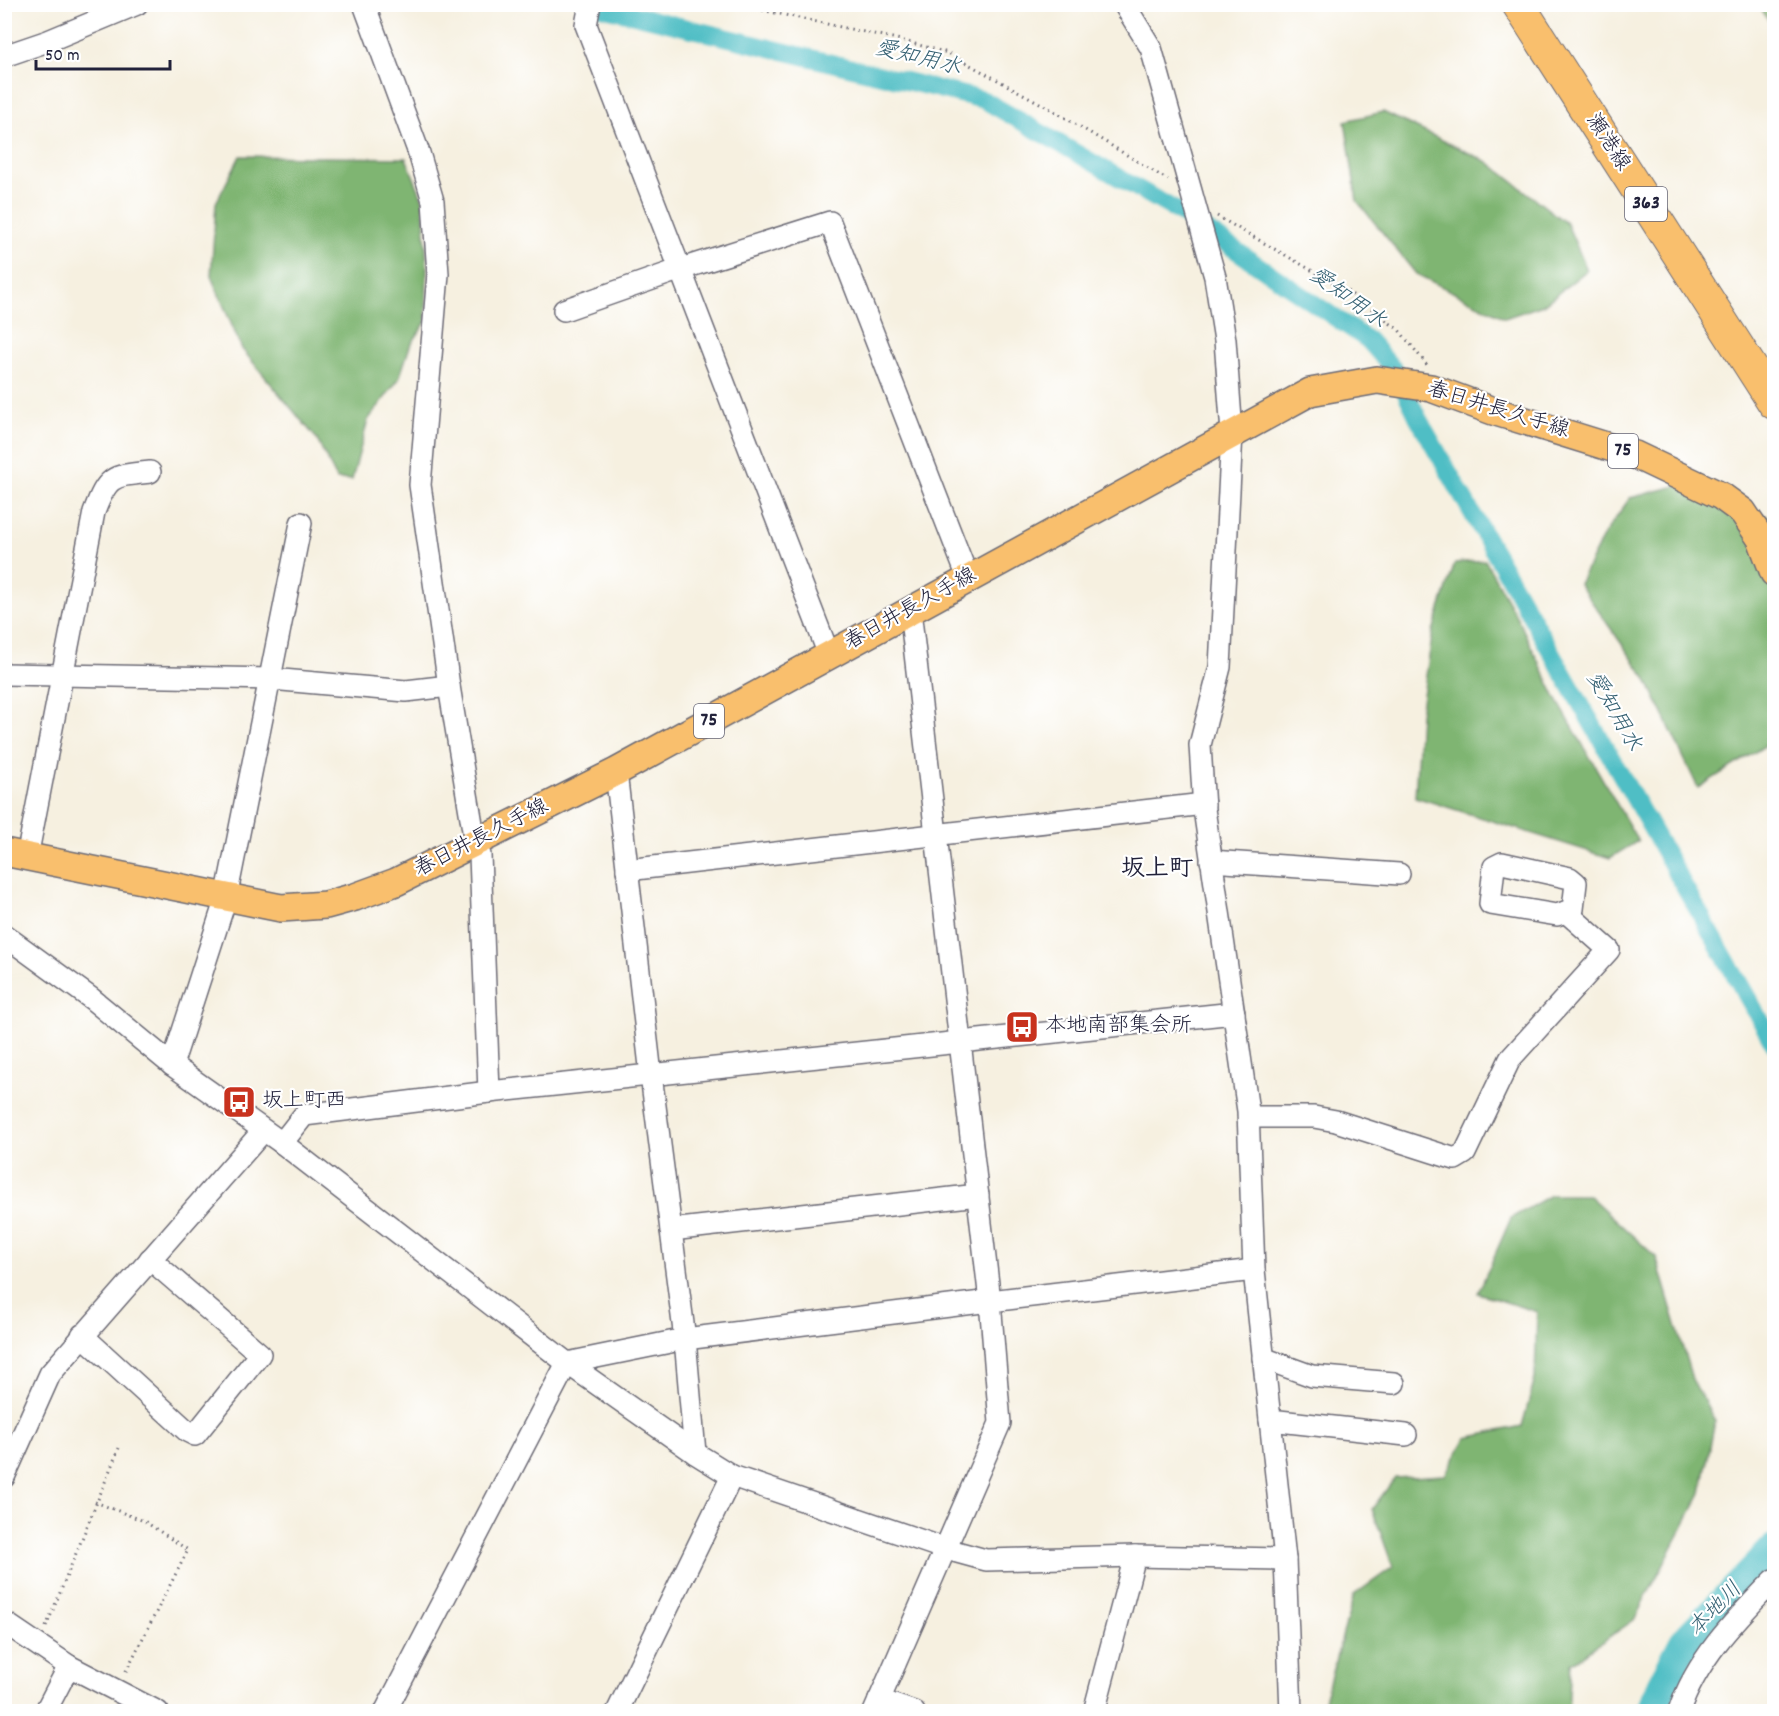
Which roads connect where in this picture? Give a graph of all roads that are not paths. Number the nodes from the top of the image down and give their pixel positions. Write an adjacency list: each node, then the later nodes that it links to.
1 (137, 4): 6 (street)
2 (364, 4): 20 (street)
3 (1124, 4): 10 (street)
4 (1518, 4): 9 (highway, 瀬港線 / 363)
5 (588, 15): 7 (street)
6 (4, 56)
7 (681, 269): 8 (street); 14 (street); 16 (street)
8 (564, 310)
9 (1774, 403)
10 (1232, 433): 13 (main road, 春日井長久手線 / 75); 14 (main road, 春日井長久手線 / 75); 22 (street)
11 (150, 472): 18 (street)
12 (301, 523): 19 (street)
13 (1774, 573)
14 (968, 578): 15 (main road, 春日井長久手線 / 75)
15 (909, 610): 16 (main road, 春日井長久手線 / 75); 23 (street)
16 (830, 655): 21 (main road, 春日井長久手線 / 75)
17 (4, 674): 18 (street)
18 (62, 675): 19 (street); 25 (street)
19 (271, 679): 20 (street); 29 (street)
20 (449, 686): 24 (street)
21 (616, 772): 24 (main road, 春日井長久手線 / 75); 27 (street)
22 (1204, 804): 23 (street); 26 (street)
23 (935, 834): 27 (street); 33 (street)
24 (475, 842): 29 (main road, 春日井長久手線 / 75); 36 (street)
25 (16, 855): 29 (main road, 春日井長久手線 / 75)
26 (1211, 861): 28 (street); 32 (street)
27 (627, 870): 35 (street)
28 (1399, 874)
29 (226, 898): 34 (street)
30 (1566, 912): 37 (street)
31 (4, 934): 34 (street)
32 (1234, 1013): 33 (street); 37 (street)
33 (958, 1042): 35 (street); 40 (street)
34 (172, 1065): 38 (street)
35 (651, 1075): 36 (street); 41 (street)
36 (489, 1092): 39 (street)
37 (1249, 1117): 43 (street)
38 (263, 1131): 39 (street); 42 (street)
39 (282, 1143): 48 (street)
40 (978, 1195): 41 (street); 44 (street)
41 (671, 1230): 46 (street)
42 (150, 1259): 45 (street); 45 (street)
43 (1254, 1270): 44 (street); 47 (street)
44 (990, 1301): 46 (street); 56 (street)
45 (82, 1335): 52 (street)
46 (685, 1340): 48 (street); 53 (street)
47 (1263, 1358): 49 (street); 50 (street)
48 (567, 1363): 53 (street); 65 (street)
49 (1394, 1383)
50 (1270, 1420): 51 (street); 58 (street)
51 (1406, 1435)
52 (10, 1443): 55 (street)
53 (695, 1453): 54 (street)
54 (732, 1476): 56 (street); 66 (street)
55 (4, 1477)
56 (946, 1549): 57 (street); 62 (street)
57 (1135, 1556): 58 (street); 68 (street)
58 (1285, 1559): 69 (street)
59 (1774, 1580): 70 (street)
60 (4, 1622): 61 (street)
61 (69, 1666): 63 (street); 64 (street)
62 (876, 1706): 67 (street)
63 (45, 1712)
64 (158, 1712)
65 (385, 1712)
66 (617, 1712)
67 (914, 1712)
68 (1094, 1712)
69 (1291, 1712)
70 (1679, 1712)

